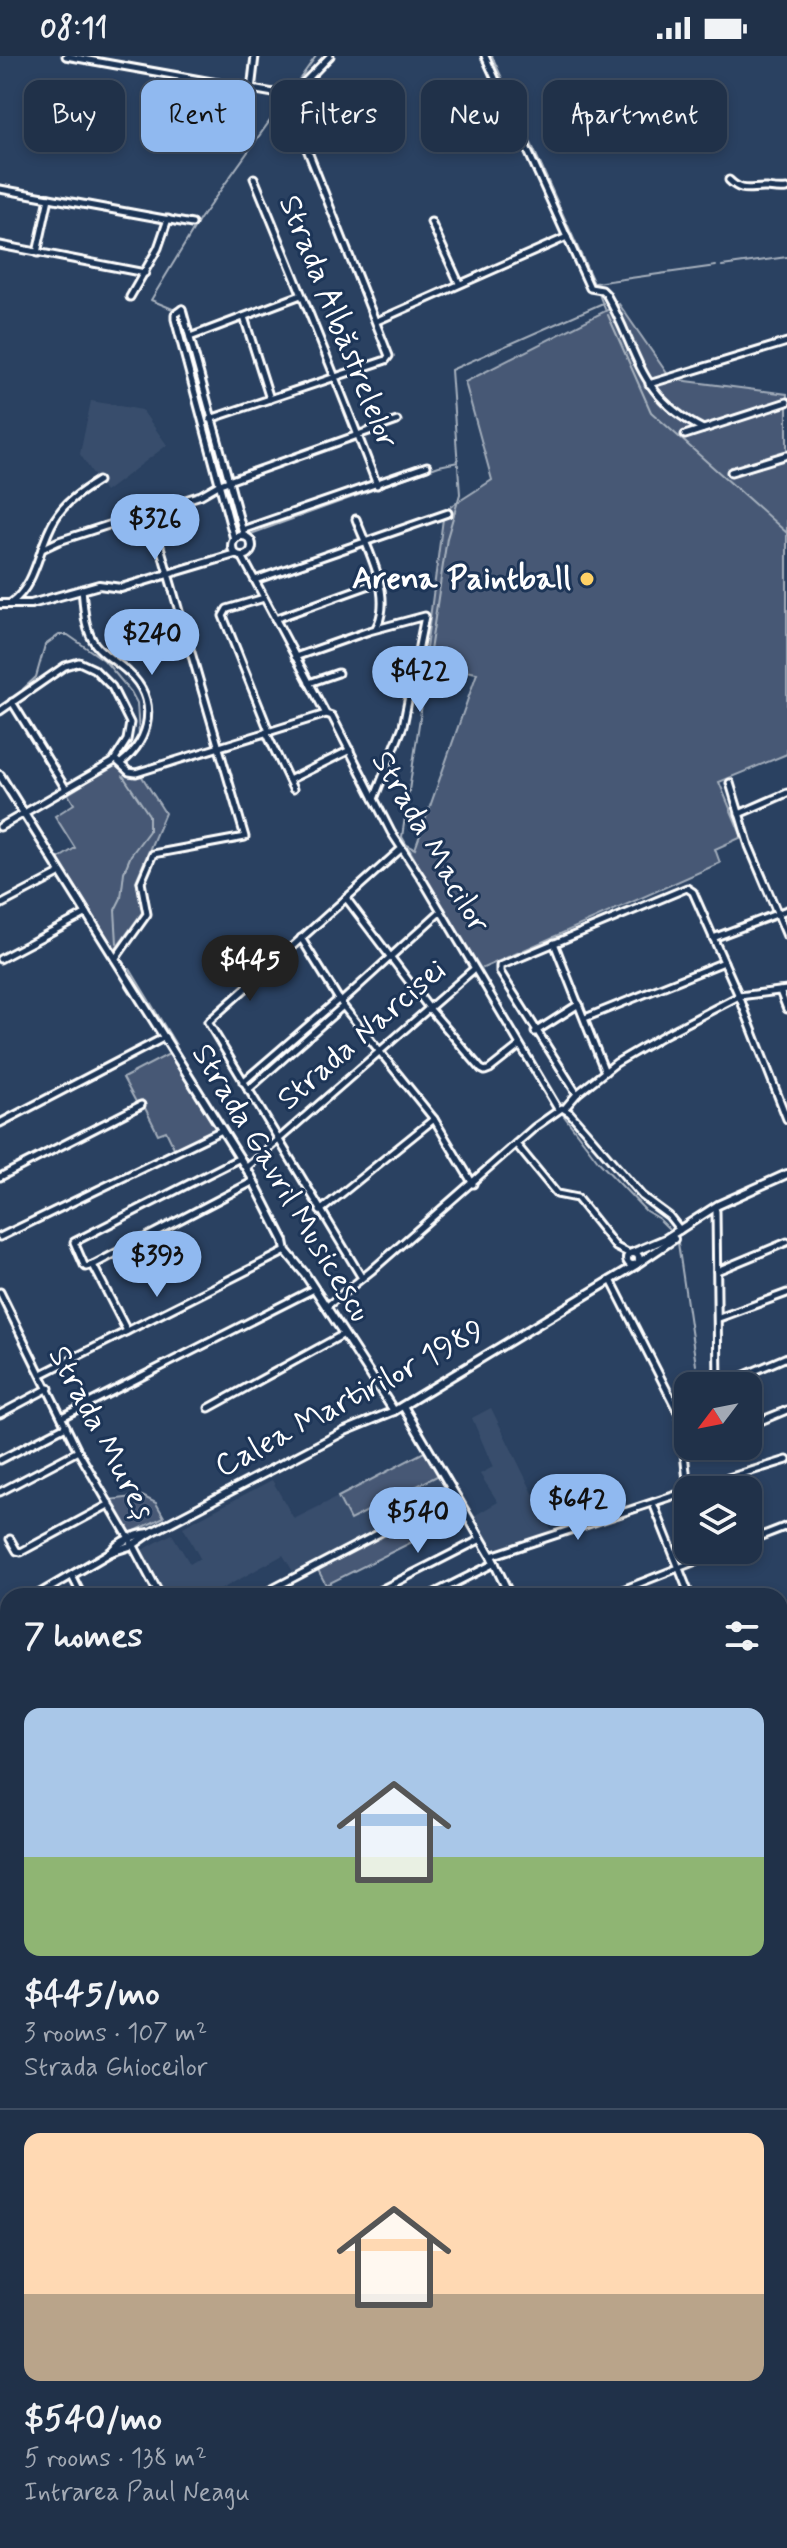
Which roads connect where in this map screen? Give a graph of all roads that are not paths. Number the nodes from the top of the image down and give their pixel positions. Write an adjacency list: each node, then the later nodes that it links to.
1 (66, 56): 5 (street)
2 (255, 56): 6 (street)
3 (330, 56): 7 (street)
4 (485, 56): 17 (street)
5 (197, 80)
6 (252, 80)
7 (307, 80)
8 (308, 152): 25 (street)
9 (254, 178): 22 (street, Strada Albăstrelelor)
10 (729, 180): 12 (street)
11 (0, 189): 13 (street)
12 (787, 189)
13 (49, 198): 14 (street); 19 (street)
14 (168, 219): 16 (street); 20 (street)
15 (431, 222): 21 (street)
16 (192, 224)
17 (567, 237): 21 (street); 29 (street)
18 (0, 245): 19 (street)
19 (37, 253): 20 (street)
20 (145, 273): 23 (street)
21 (459, 283): 25 (street)
22 (301, 295): 24 (street); 28 (street, Strada Albăstrelelor)
23 (130, 297)
24 (244, 317): 26 (street); 30 (street)
25 (377, 321): 28 (street)
26 (190, 337): 32 (street); 41 (street)
27 (786, 345): 29 (street)
28 (335, 378): 30 (street); 36 (street, Strada Albăstrelelor)
29 (648, 385): 34 (street)
30 (270, 399): 32 (street)
31 (787, 402): 34 (street)
32 (210, 419): 41 (street)
33 (397, 421): 36 (street)
34 (703, 429): 35 (street)
35 (685, 435)
36 (358, 436): 41 (street); 42 (street, Strada Albăstrelelor)
37 (787, 455): 39 (street)
38 (427, 466): 42 (street)
39 (731, 472)
40 (98, 481): 49 (street)
41 (224, 483): 43 (street); 46 (street); 47 (street)
42 (377, 485): 46 (street)
43 (150, 512): 49 (street); 51 (street)
44 (448, 513): 48 (street)
45 (356, 519): 48 (street)
46 (243, 533): 47 (street); 50 (street)
47 (234, 539): 50 (street)
48 (364, 542): 52 (street); 53 (street)
49 (42, 549): 57 (street)
50 (238, 555): 51 (street); 52 (street, Strada Macilor)
51 (169, 573): 54 (street); 67 (street)
52 (255, 580): 55 (street, Strada Macilor)
53 (378, 582): 58 (street); 59 (street)
54 (82, 589): 57 (street); 69 (street)
55 (264, 598): 58 (street, Strada Macilor); 66 (street)
56 (0, 604): 57 (street)
57 (9, 605)
58 (275, 619): 60 (street, Strada Macilor)
59 (376, 629): 60 (street); 76 (street)
60 (295, 657): 62 (street, Strada Macilor)
61 (338, 673): 62 (street)
62 (309, 683): 65 (street, Strada Macilor)
63 (12, 702): 64 (street); 69 (street); 73 (street)
64 (0, 711)
65 (326, 714): 66 (street); 68 (street, Strada Macilor)
66 (267, 731): 67 (street); 71 (street)
67 (218, 746): 69 (street); 94 (street)
68 (350, 750): 71 (street); 76 (street, Strada Macilor)
69 (118, 762): 73 (street)
70 (0, 775): 77 (street, Strada Gavril Musicescu)
71 (289, 780): 74 (street)
72 (730, 783): 78 (street)
73 (66, 789): 77 (street)
74 (293, 789)
75 (787, 793): 78 (street)
76 (374, 800): 80 (street, Strada Macilor)
77 (24, 814): 79 (street); 81 (street, Strada Gavril Musicescu)
78 (739, 814): 87 (street)
79 (0, 827)
80 (401, 849): 82 (street); 85 (street, Strada Macilor)
81 (61, 873): 83 (street); 86 (street, Strada Gavril Musicescu)
82 (346, 898): 89 (street); 92 (street)
83 (0, 905)
84 (787, 910): 87 (street)
85 (441, 911): 92 (street); 96 (street, Strada Macilor)
86 (87, 913): 93 (street); 94 (street, Strada Gavril Musicescu)
87 (777, 913): 88 (street); 90 (street)
88 (787, 936)
89 (301, 938): 99 (street); 109 (street)
90 (713, 938): 91 (street); 95 (street)
91 (554, 943): 100 (street); 104 (street)
92 (389, 956): 99 (street); 101 (street)
93 (0, 959)
94 (115, 959): 105 (street, Strada Gavril Musicescu)
95 (724, 962): 98 (street); 103 (street)
96 (474, 969): 101 (street, Strada Narcisei); 106 (street, Strada Macilor)
97 (784, 991): 98 (street); 102 (street)
98 (739, 996): 108 (street); 115 (street)
99 (341, 1003): 107 (street); 109 (street); 110 (street)
100 (579, 1004): 103 (street); 104 (street)
101 (429, 1008): 106 (street); 107 (street, Strada Narcisei)
102 (787, 1009)
103 (585, 1018): 108 (street)
104 (535, 1032): 111 (street)
105 (165, 1037): 116 (street); 117 (street, Strada Gavril Musicescu)
106 (519, 1046): 113 (street, Strada Macilor)
107 (380, 1051): 114 (street); 118 (street, Strada Narcisei)
108 (605, 1072): 111 (street)
109 (243, 1082): 110 (street)
110 (248, 1090): 118 (street)
111 (577, 1094): 113 (street)
112 (141, 1105): 122 (street)
113 (561, 1109): 119 (street); 128 (street, Strada Macilor)
114 (434, 1119): 125 (street); 126 (street)
115 (787, 1119)
116 (0, 1123)
117 (222, 1130): 120 (street, Strada Gavril Musicescu); 129 (street)
118 (278, 1141): 121 (street, Strada Narcisei); 126 (street)
119 (516, 1144): 125 (street); 132 (street)
120 (240, 1158): 121 (street, Strada Gavril Musicescu); 134 (street)
121 (246, 1168): 124 (street, Strada Gavril Musicescu)
122 (0, 1177)
123 (787, 1177): 127 (street); 128 (street)
124 (254, 1181): 131 (street, Strada Gavril Musicescu); 134 (street)
125 (473, 1184): 136 (street)
126 (320, 1211): 136 (street)
127 (716, 1211): 128 (street); 135 (street)
128 (681, 1232): 132 (street, Calea Martirilor 1989); 133 (street, Calea Martirilor 1989)
129 (0, 1237)
130 (787, 1242): 135 (street)
131 (286, 1251): 138 (street, Strada Gavril Musicescu); 143 (street)
132 (630, 1255): 133 (street); 137 (street, Calea Martirilor 1989)
133 (637, 1264): 137 (street, Calea Martirilor 1989)
134 (93, 1265): 143 (street)
135 (717, 1271): 142 (street)
136 (362, 1278): 141 (street)
137 (611, 1279): 150 (street); 151 (street, Calea Martirilor 1989)
138 (314, 1289): 141 (street, Strada Gavril Musicescu); 156 (street)
139 (0, 1293): 148 (street, Strada Mureș)
140 (787, 1293): 142 (street)
141 (326, 1307): 144 (street, Strada Gavril Musicescu)
142 (719, 1318): 146 (street)
143 (127, 1331): 148 (street)
144 (344, 1334): 152 (street); 154 (street, Strada Gavril Musicescu)
145 (787, 1357): 147 (street)
146 (718, 1372)
147 (751, 1372)
148 (42, 1374): 149 (street, Strada Mureș)
149 (49, 1388): 155 (street); 156 (street, Strada Mureș)
150 (674, 1404)
151 (403, 1406): 154 (street, Calea Martirilor 1989); 164 (street)
152 (209, 1408)
153 (787, 1410): 157 (street)
154 (394, 1411): 172 (street, Calea Martirilor 1989)
155 (0, 1414)
156 (62, 1417): 158 (street, Strada Mureș)
157 (762, 1420)
158 (66, 1426): 159 (street, Strada Mureș); 160 (street)
159 (78, 1451): 163 (street); 167 (street, Strada Mureș)
160 (0, 1460)
161 (787, 1460): 162 (street)
162 (734, 1476)
163 (0, 1492)
164 (453, 1492): 171 (street); 181 (street)
165 (674, 1495): 166 (street)
166 (653, 1503): 173 (street); 176 (street)
167 (110, 1504): 170 (street); 172 (street, Strada Mureș)
168 (787, 1526): 169 (street)
169 (762, 1536)
170 (10, 1539)
171 (481, 1539): 173 (street); 182 (street)
172 (132, 1542): 177 (street, Calea Martirilor 1989); 180 (street, Strada Mureș)
173 (491, 1556): 174 (street)
174 (495, 1563): 183 (street); 184 (street)
175 (687, 1564): 176 (street)
176 (679, 1567): 185 (street); 186 (street)
177 (72, 1576): 178 (street, Calea Martirilor 1989); 179 (street)
178 (50, 1588)
179 (78, 1588)
180 (156, 1588)
181 (274, 1588)
182 (385, 1588)
183 (445, 1588)
184 (506, 1588)
185 (627, 1588)
186 (687, 1588)

